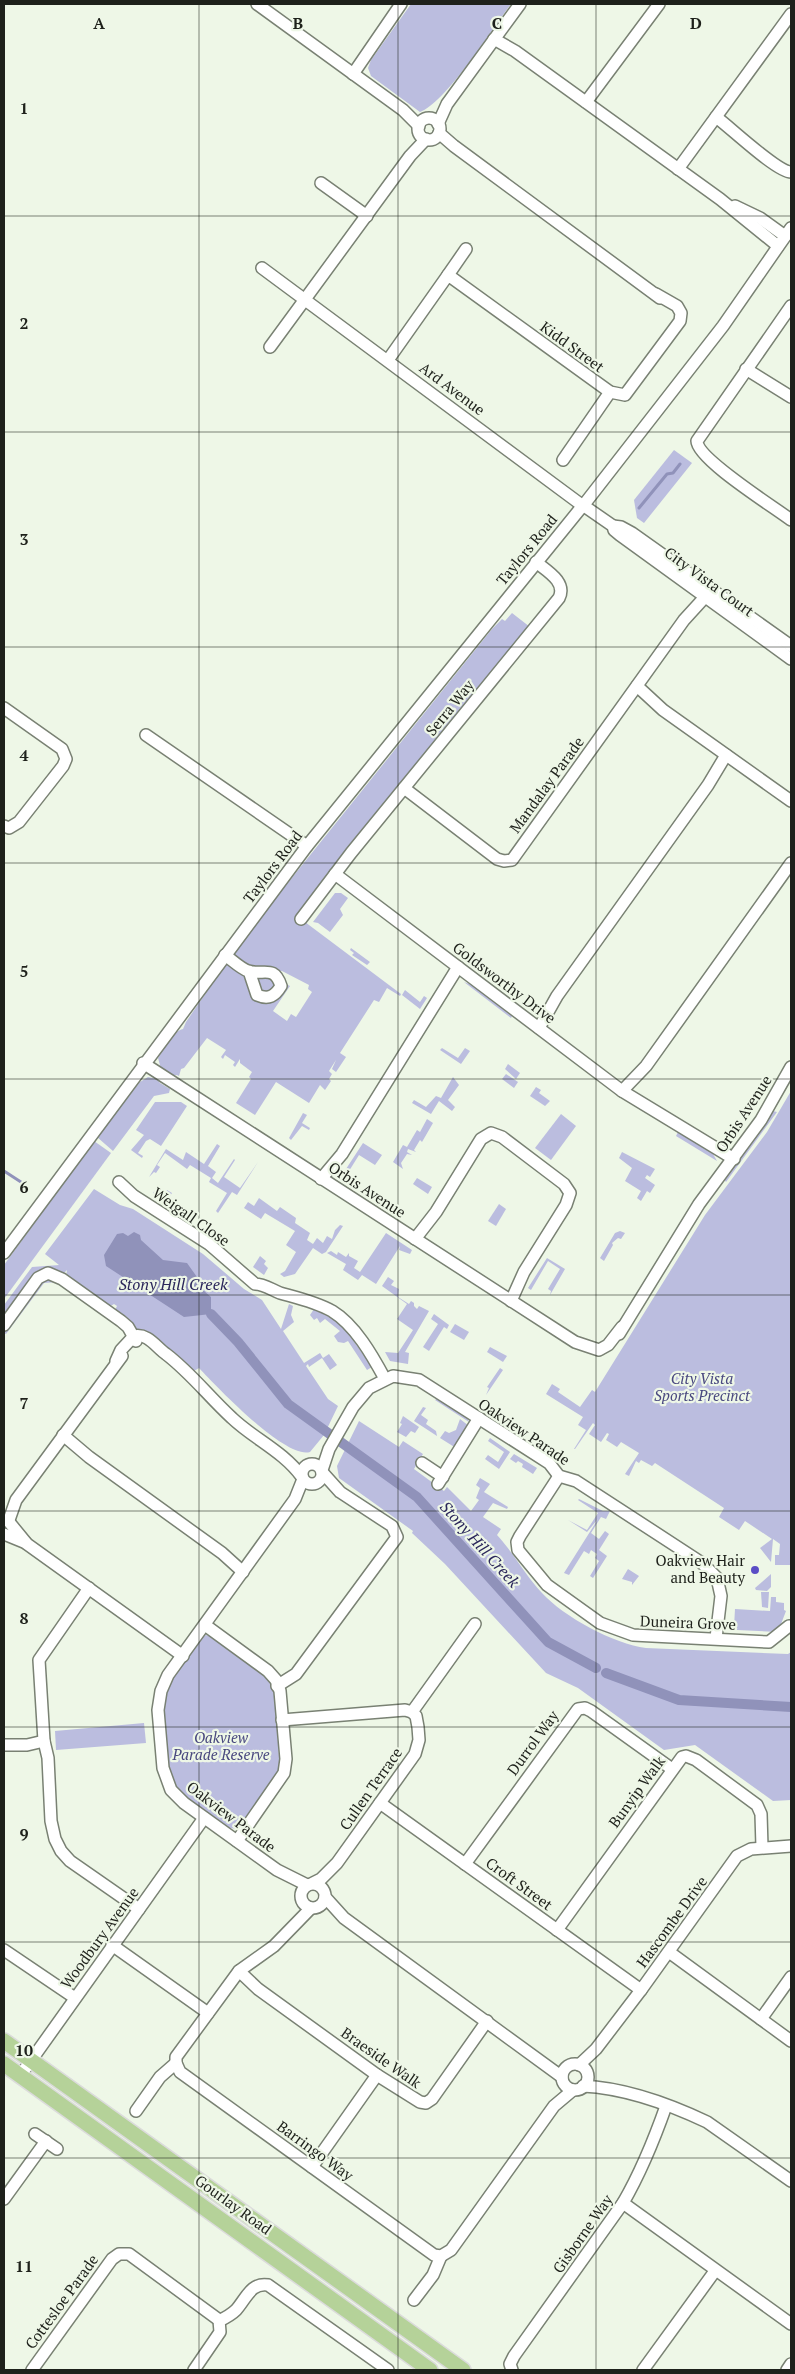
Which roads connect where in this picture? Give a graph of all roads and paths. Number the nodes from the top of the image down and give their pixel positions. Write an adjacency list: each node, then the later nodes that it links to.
1 (257, 4): 7 (street, Kidd Street)
2 (401, 4): 7 (street)
3 (520, 4): 6 (street)
4 (659, 4): 8 (street)
5 (791, 14): 9 (street)
6 (496, 37): 8 (street); 10 (street)
7 (352, 72): 10 (street, Kidd Street)
8 (588, 103): 13 (street)
9 (715, 119): 11 (street); 13 (street)
10 (429, 129): 16 (street); 26 (street, Kidd Street)
11 (767, 157): 12 (street); 14 (street)
12 (791, 165)
13 (678, 169): 17 (street)
14 (791, 172)
15 (321, 183): 16 (street)
16 (367, 216): 21 (street)
17 (785, 237): 29 (street, Taylors Road)
18 (466, 249): 20 (street)
19 (262, 268): 21 (street, Ard Avenue)
20 (448, 275): 24 (street); 26 (street, Kidd Street)
21 (306, 300): 23 (street); 24 (street, Ard Avenue)
22 (791, 306): 25 (street)
23 (270, 347)
24 (388, 360): 29 (street, Ard Avenue)
25 (748, 366): 27 (street); 30 (street)
26 (610, 392): 28 (street)
27 (791, 397)
28 (563, 460)
29 (583, 505): 31 (street, City Vista Court); 32 (street, Taylors Road)
30 (791, 520)
31 (613, 526): 33 (street, City Vista Court); 34 (street, City Vista Court)
32 (536, 562): 40 (street, Serra Way); 43 (street, Taylors Road)
33 (702, 595): 35 (street, City Vista Court); 36 (street, Mandalay Parade)
34 (791, 646)
35 (791, 659)
36 (634, 689): 39 (street); 40 (street, Mandalay Parade)
37 (4, 708): 42 (street)
38 (146, 735): 43 (street)
39 (729, 757): 41 (street); 50 (street)
40 (404, 788): 45 (street, Serra Way)
41 (791, 802)
42 (4, 826)
43 (306, 846): 47 (street, Taylors Road)
44 (791, 863): 53 (street)
45 (335, 874): 46 (street); 48 (street, Goldsworthy Drive)
46 (301, 919)
47 (225, 955): 49 (street); 51 (street, Taylors Road)
48 (462, 970): 50 (street, Goldsworthy Drive); 55 (street)
49 (249, 971)
50 (536, 1026): 53 (street, Goldsworthy Drive)
51 (143, 1063): 55 (street, Orbis Avenue); 58 (street, Taylors Road)
52 (791, 1067): 54 (street, Orbis Avenue)
53 (626, 1093): 54 (street, Goldsworthy Drive)
54 (731, 1162): 59 (street, Orbis Avenue)
55 (325, 1181): 57 (street, Orbis Avenue)
56 (119, 1182): 62 (street, Weigall Close)
57 (418, 1241): 59 (street, Orbis Avenue); 59 (street)
58 (4, 1254)
59 (508, 1299)
60 (4, 1325): 61 (street)
61 (136, 1339): 64 (street); 66 (street)
62 (385, 1379): 63 (street, Oakview Parade); 65 (street)
63 (479, 1418): 67 (street); 70 (street, Oakview Parade)
64 (61, 1437): 73 (street); 78 (street)
65 (329, 1449): 68 (street); 69 (street)
66 (283, 1455): 68 (street); 71 (street)
67 (422, 1463)
68 (309, 1465): 69 (street); 71 (street)
69 (322, 1471): 71 (street); 72 (street)
70 (559, 1476): 83 (street, Oakview Parade); 83 (street, Duneira Grove)
71 (308, 1481): 72 (street); 78 (street, Oakview Parade)
72 (340, 1492): 85 (street)
73 (16, 1500): 74 (street); 75 (street)
74 (4, 1509)
75 (7, 1519): 76 (street); 77 (street)
76 (4, 1534): 77 (street)
77 (27, 1544): 79 (street)
78 (245, 1569): 81 (street, Oakview Parade)
79 (89, 1588): 84 (street); 88 (street)
80 (475, 1624): 86 (street)
81 (205, 1625): 84 (street, Oakview Parade); 85 (street)
82 (788, 1626): 83 (street, Duneira Grove)
83 (716, 1638)
84 (183, 1656): 92 (street, Oakview Parade)
85 (277, 1686): 87 (street)
86 (412, 1712): 87 (street); 91 (street, Cullen Terrace)
87 (282, 1720): 93 (street)
88 (40, 1742): 89 (street); 103 (street)
89 (6, 1745)
90 (672, 1769): 95 (street, Bunyip Walk); 97 (street, Durrol Way); 105 (street, Bunyip Walk)
91 (380, 1803): 96 (street, Cullen Terrace); 97 (street, Croft Street)
92 (204, 1818): 93 (street, Oakview Parade); 103 (street, Woodbury Avenue)
93 (237, 1841): 98 (street, Oakview Parade)
94 (791, 1846): 95 (street, Hascombe Drive)
95 (762, 1847): 109 (street, Hascombe Drive)
96 (337, 1863): 99 (street, Cullen Terrace); 100 (street, Cullen Terrace)
97 (465, 1864): 105 (street, Croft Street)
98 (278, 1870): 99 (street, Oakview Parade); 101 (street, Oakview Parade)
99 (310, 1884): 100 (street); 101 (street)
100 (325, 1895): 102 (street); 104 (street)
101 (300, 1898): 102 (street); 106 (street)
102 (314, 1907): 104 (street); 106 (street)
103 (139, 1909): 107 (street, Woodbury Avenue)
104 (344, 1918): 116 (street)
105 (557, 1930): 112 (street, Croft Street)
106 (282, 1936): 110 (street)
107 (112, 1945): 113 (street, Woodbury Avenue); 114 (street)
108 (4, 1950): 113 (street)
109 (669, 1952): 112 (street, Hascombe Drive); 115 (street)
110 (238, 1971): 114 (street); 122 (street, Braeside Walk)
111 (791, 1977): 115 (street)
112 (641, 1990): 124 (street, Hascombe Drive)
113 (74, 2000): 119 (street, Woodbury Avenue)
114 (208, 2013): 120 (street)
115 (761, 2019): 118 (street)
116 (487, 2021): 122 (street, Braeside Walk); 124 (street)
117 (4, 2041): 119 (main road, Gourlay Road)
118 (791, 2041)
119 (31, 2060): 123 (street, Woodbury Avenue); 144 (main road, Gourlay Road)
120 (176, 2063): 126 (street); 130 (street, Barringo Way)
121 (4, 2064): 123 (main road, Gourlay Road)
122 (377, 2075): 130 (street)
123 (20, 2076): 143 (main road, Gourlay Road)
124 (575, 2077): 125 (street); 134 (street)
125 (666, 2106): 131 (street); 133 (street, Gisborne Way)
126 (136, 2110)
127 (35, 2134): 128 (street)
128 (46, 2141): 129 (street); 132 (street)
129 (57, 2149)
130 (312, 2167): 134 (street, Barringo Way)
131 (791, 2181)
132 (4, 2198)
133 (623, 2204): 135 (street); 145 (street, Gisborne Way)
134 (442, 2256): 136 (street)
135 (715, 2271): 138 (street); 146 (street)
136 (414, 2300)
137 (220, 2322): 140 (street, Cottesloe Parade); 141 (street); 142 (street)
138 (791, 2324)
139 (791, 2364): 147 (street)
140 (32, 2370)
141 (194, 2370)
142 (388, 2370)
143 (430, 2370)
144 (463, 2370)
145 (512, 2370)
146 (643, 2370)
147 (787, 2370)

